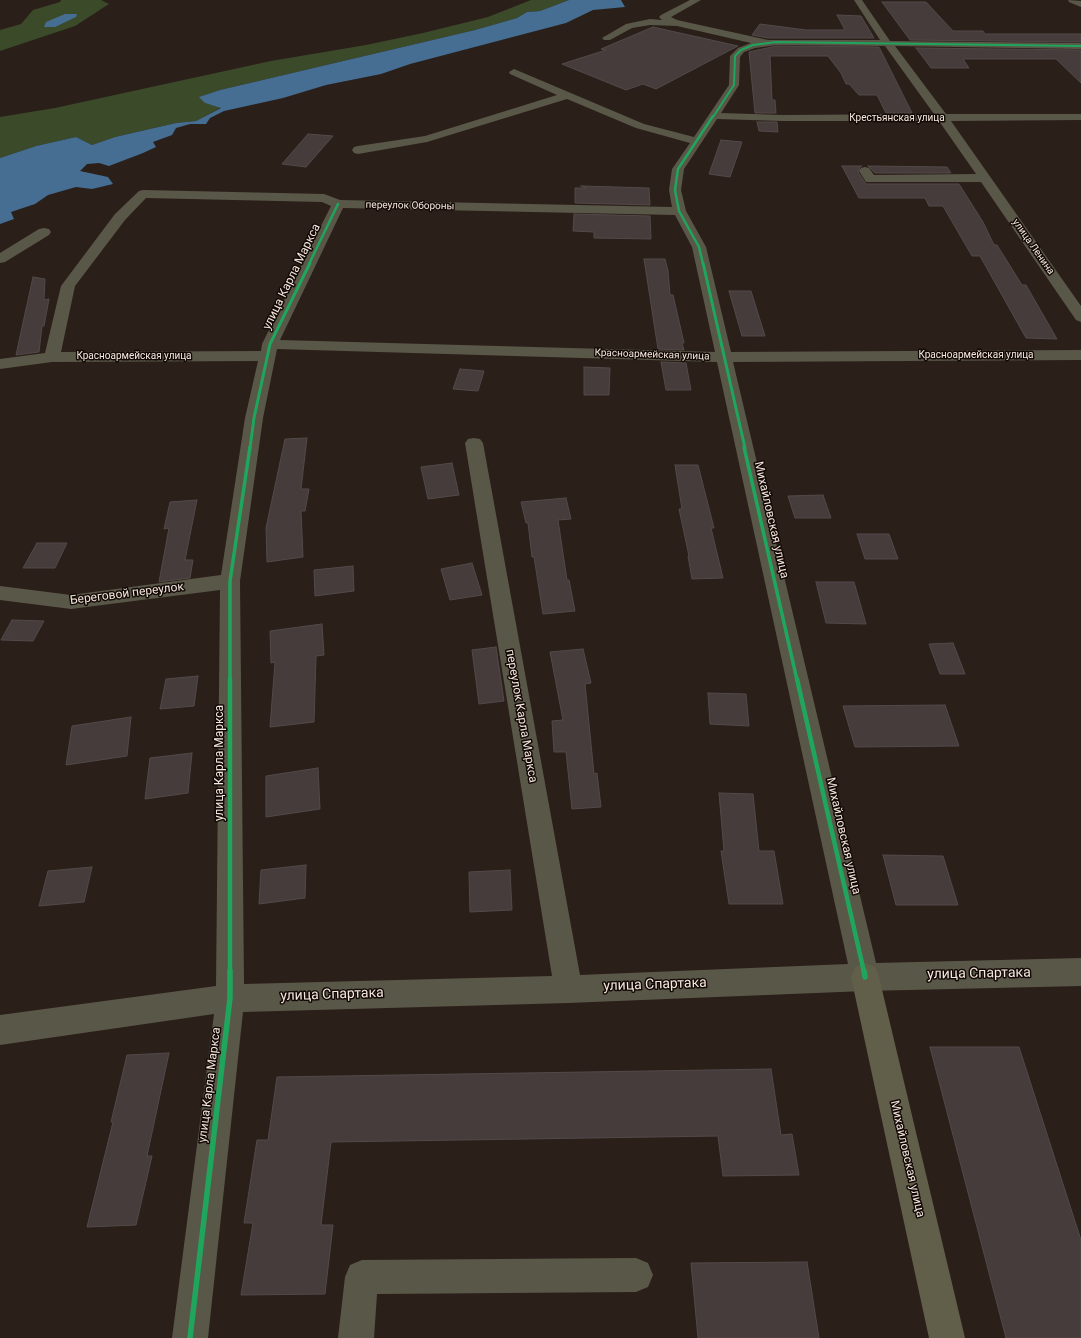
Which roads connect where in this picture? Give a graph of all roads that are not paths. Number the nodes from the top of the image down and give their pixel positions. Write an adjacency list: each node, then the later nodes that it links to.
1 (697, 0): 5 (street)
2 (858, 0): 8 (street, улица Ленина)
3 (1072, 0): 4 (street)
4 (1081, 4)
5 (677, 23): 6 (street); 7 (street)
6 (607, 38)
7 (764, 42): 8 (street); 12 (street, Михайловская улица)
8 (887, 43): 9 (street); 13 (street, улица Ленина)
9 (1081, 46)
10 (514, 72): 11 (street)
11 (567, 95): 15 (street); 16 (street)
12 (713, 116): 13 (street, Крестьянская улица); 15 (street, Михайловская улица)
13 (943, 118): 14 (street, Крестьянская улица); 18 (street, улица Ленина)
14 (1081, 118)
15 (697, 141): 20 (street, Михайловская улица)
16 (358, 150)
17 (865, 171): 18 (street)
18 (985, 178): 23 (street, улица Ленина)
19 (338, 204): 20 (street, переулок Обороны); 24 (street, улица Карла Маркса); 26 (street, переулок Обороны)
20 (679, 211): 27 (street, Михайловская улица)
21 (44, 232): 22 (street)
22 (0, 259)
23 (1081, 317)
24 (269, 350): 26 (street, Красноармейская улица); 27 (street, Красноармейская улица); 30 (street, улица Карла Маркса)
25 (1081, 355): 27 (street, Красноармейская улица)
26 (52, 356): 28 (street, Красноармейская улица)
27 (724, 356): 33 (street, Михайловская улица)
28 (0, 364)
29 (474, 443): 34 (street, переулок Карла Маркса)
30 (230, 581): 31 (street, Береговой переулок); 35 (street, улица Карла Маркса)
31 (0, 593)
32 (1081, 972): 33 (street, улица Спартака)
33 (865, 977): 34 (street, улица Спартака); 40 (main road, Михайловская улица)
34 (568, 989): 35 (street, улица Спартака)
35 (230, 998): 36 (street, улица Спартака); 38 (street, улица Карла Маркса)
36 (0, 1030)
37 (636, 1275): 39 (street)
38 (190, 1338)
39 (356, 1338)
40 (947, 1338)

